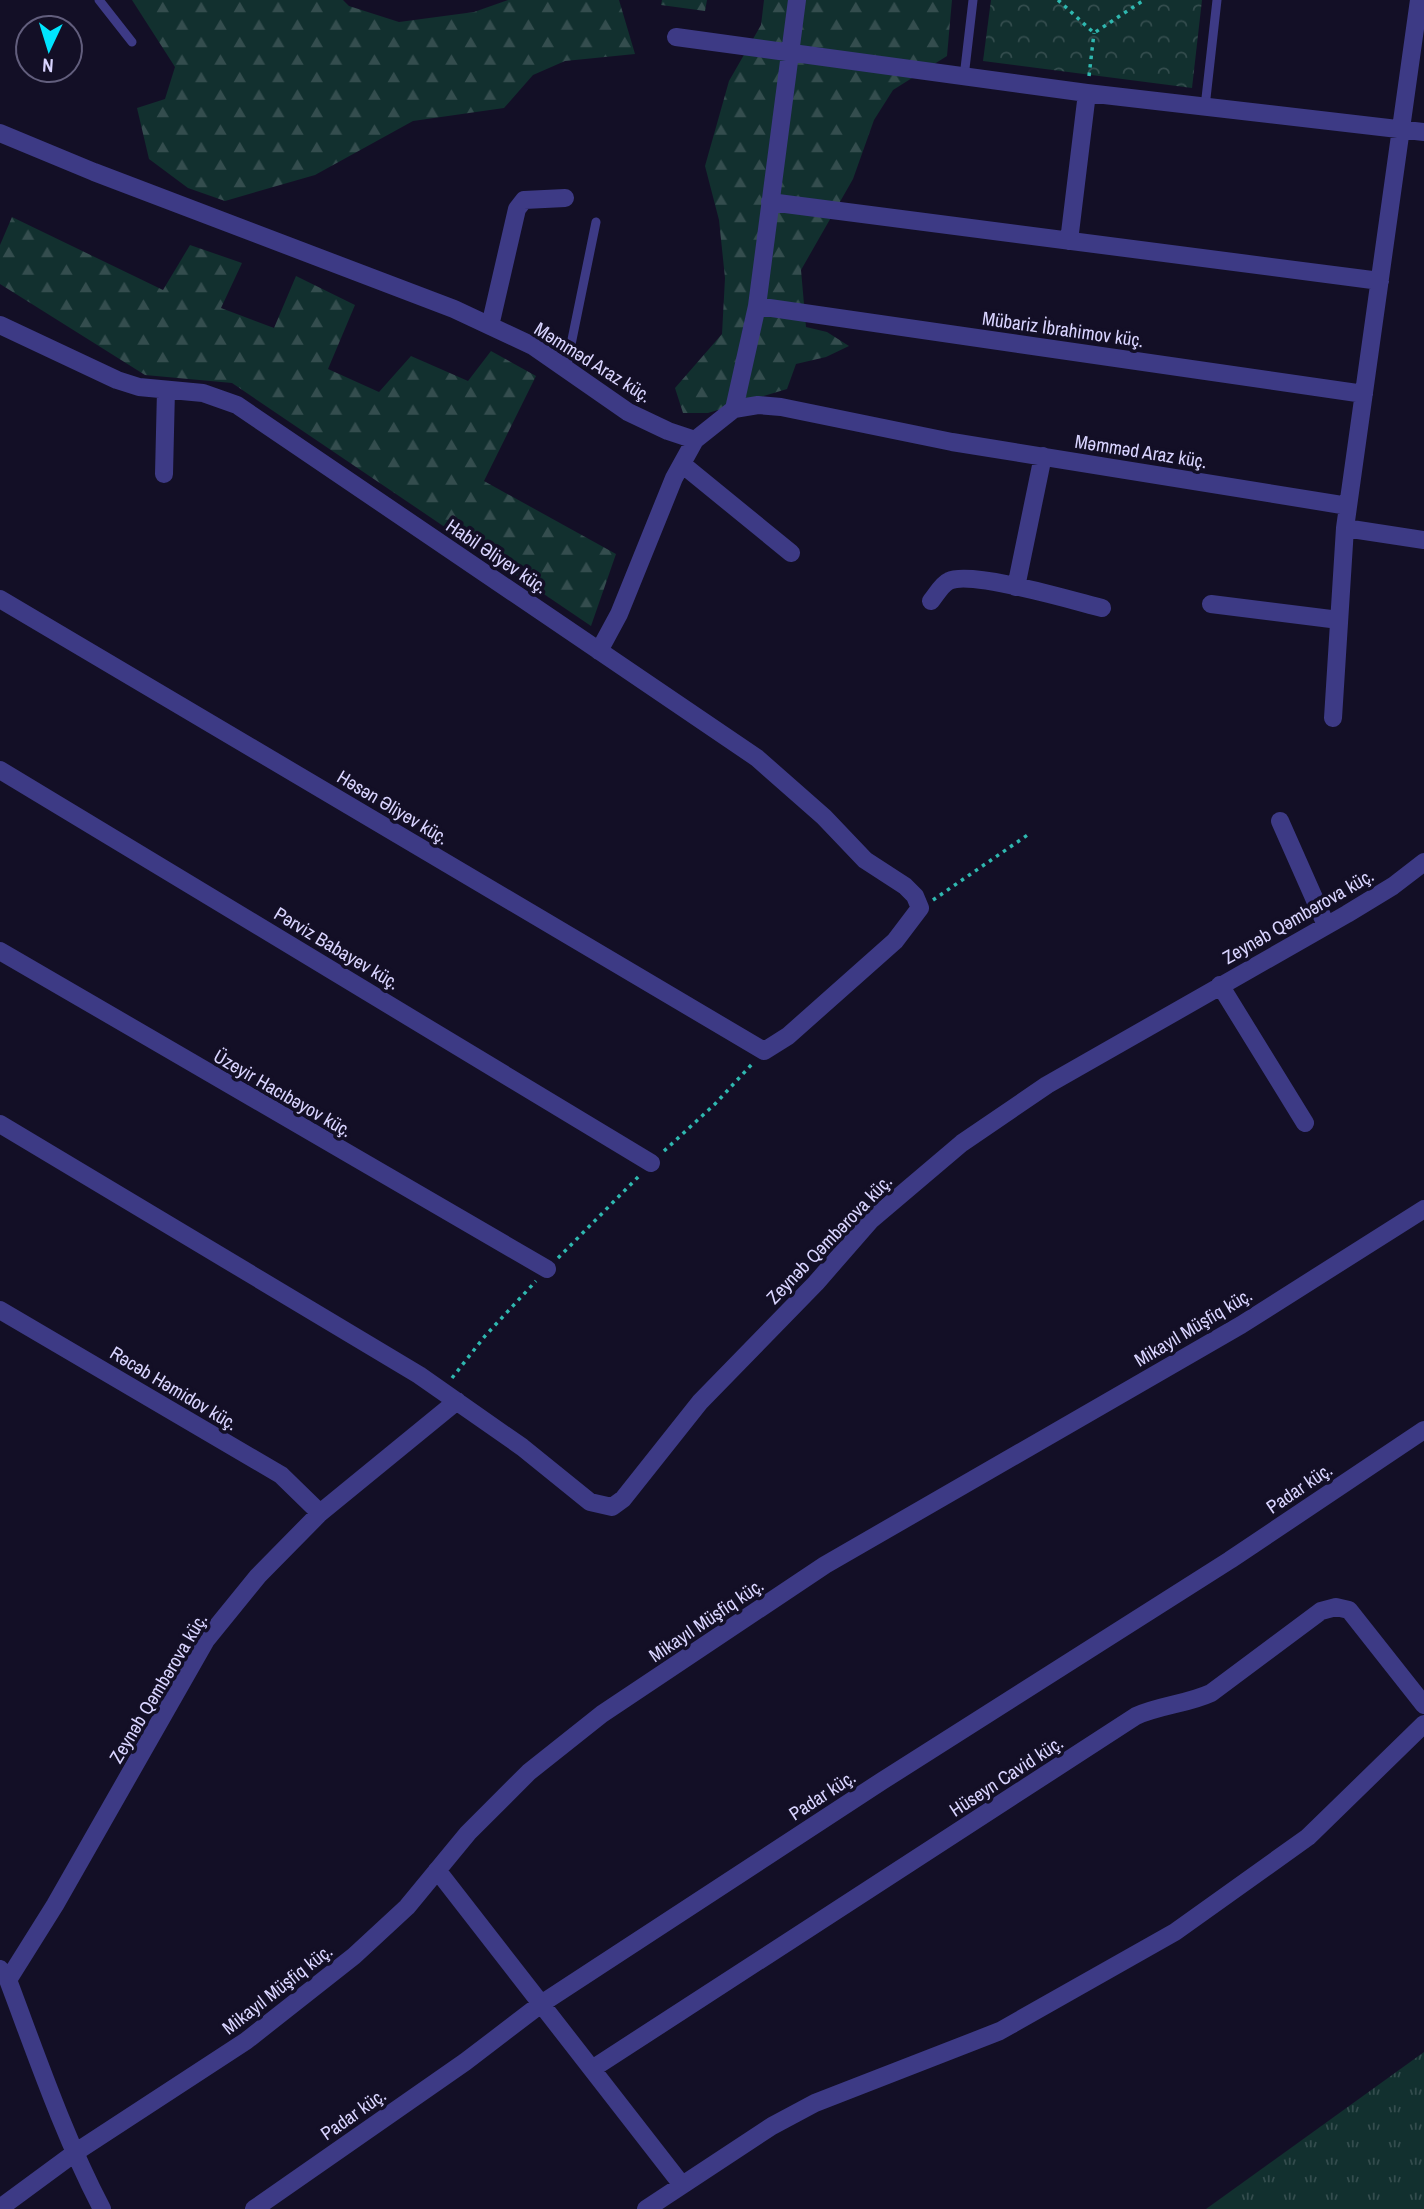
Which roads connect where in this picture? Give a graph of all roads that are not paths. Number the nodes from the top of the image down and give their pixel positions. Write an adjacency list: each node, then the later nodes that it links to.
1 (99, 0): 7 (lane)
2 (797, 0): 8 (street)
3 (974, 0): 9 (lane)
4 (1217, 0): 11 (lane)
5 (1419, 0): 12 (street)
6 (676, 37): 8 (street)
7 (132, 42)
8 (790, 51): 9 (street); 16 (street)
9 (964, 77): 10 (street)
10 (1087, 93): 11 (street); 18 (street)
11 (1205, 107): 12 (street)
12 (1401, 129): 13 (street); 19 (street)
13 (1424, 132)
14 (0, 133): 22 (street, Məmməd Araz küç.)
15 (565, 198): 22 (street)
16 (770, 202): 18 (street); 20 (street)
17 (596, 222): 23 (lane)
18 (1069, 241): 19 (street)
19 (1380, 281): 25 (street)
20 (757, 306): 25 (street, Mübariz İbrahimov küç.); 26 (street)
21 (0, 326): 24 (street, Habil Əliyev küç.)
22 (490, 326): 23 (street, Məmməd Araz küç.)
23 (566, 369): 27 (street, Məmməd Araz küç.)
24 (166, 390): 30 (street); 41 (street, Habil Əliyev küç.)
25 (1364, 394): 31 (street)
26 (734, 409): 27 (street); 28 (street, Məmməd Araz küç.)
27 (695, 440): 29 (street)
28 (1043, 456): 31 (street, Məmməd Araz küç.); 35 (street)
29 (682, 464): 34 (street); 41 (street)
30 (164, 474)
31 (1348, 506): 32 (street)
32 (1345, 528): 33 (street); 40 (street)
33 (1424, 540)
34 (791, 553)
35 (1016, 587): 37 (street); 39 (street)
36 (0, 599): 46 (street, Həsən Əliyev küç.)
37 (932, 601)
38 (1211, 604): 40 (street)
39 (1102, 608)
40 (1339, 620): 42 (street)
41 (599, 651): 46 (street, Habil Əliyev küç.)
42 (1333, 718)
43 (0, 770): 52 (street, Pərviz Babayev küç.)
44 (1280, 821): 47 (street)
45 (1424, 862): 47 (street, Zeynəb Qəmbərova küç.)
46 (920, 908)
47 (1326, 925): 49 (street, Zeynəb Qəmbərova küç.)
48 (0, 951): 54 (street, Üzeyir Hacıbəyov küç.)
49 (1220, 985): 50 (street); 56 (street, Zeynəb Qəmbərova küç.)
50 (1305, 1123)
51 (0, 1124): 56 (street, Zeynəb Qəmbərova küç.)
52 (651, 1163)
53 (1424, 1209): 61 (street, Mikayıl Müşfiq küç.)
54 (547, 1269)
55 (0, 1310): 58 (street, Rəcəb Həmidov küç.)
56 (450, 1396): 58 (street, Zeynəb Qəmbərova küç.)
57 (1424, 1430): 63 (street, Padar küç.)
58 (320, 1513): 62 (street, Zeynəb Qəmbərova küç.)
59 (1424, 1705): 64 (street, Hüseyn Cavid küç.)
60 (1424, 1724): 66 (street)
61 (437, 1870): 63 (street); 65 (street, Mikayıl Müşfiq küç.)
62 (4, 1975): 65 (street)
63 (541, 2004): 64 (street); 69 (street, Padar küç.)
64 (592, 2069): 66 (street)
65 (76, 2152): 67 (street, Mikayıl Müşfiq küç.); 68 (street)
66 (682, 2185): 70 (street)
67 (0, 2208)
68 (103, 2209)
69 (254, 2209)
70 (646, 2209)

